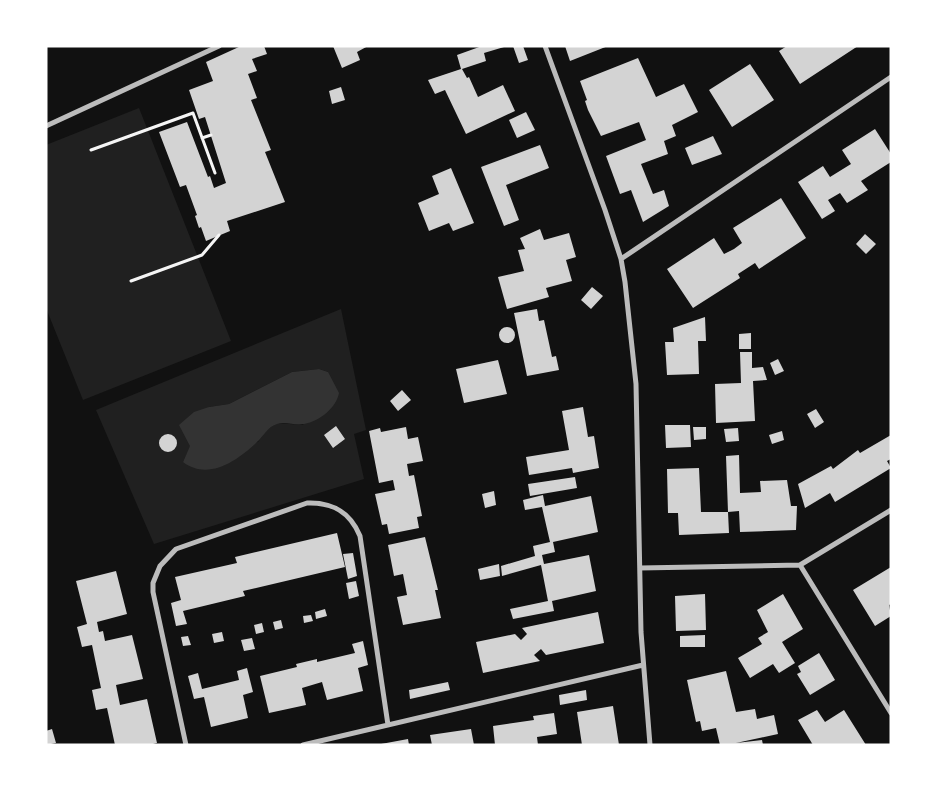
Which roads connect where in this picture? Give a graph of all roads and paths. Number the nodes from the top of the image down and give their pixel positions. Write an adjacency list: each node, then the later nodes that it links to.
1 (219, 46): 4 (street)
2 (545, 46): 10 (street)
3 (891, 77): 10 (street)
4 (46, 126)
5 (211, 135): 6 (path)
6 (202, 138): 7 (path); 8 (path)
7 (91, 150)
8 (215, 173)
9 (219, 236): 11 (path)
10 (621, 259): 14 (street)
11 (131, 281)
12 (891, 510): 13 (street)
13 (800, 566): 14 (street); 16 (street)
14 (640, 568): 15 (street)
15 (642, 665): 17 (street); 20 (street)
16 (891, 713)
17 (388, 725): 18 (street); 19 (street)
18 (186, 745)
19 (303, 745)
20 (650, 745)

